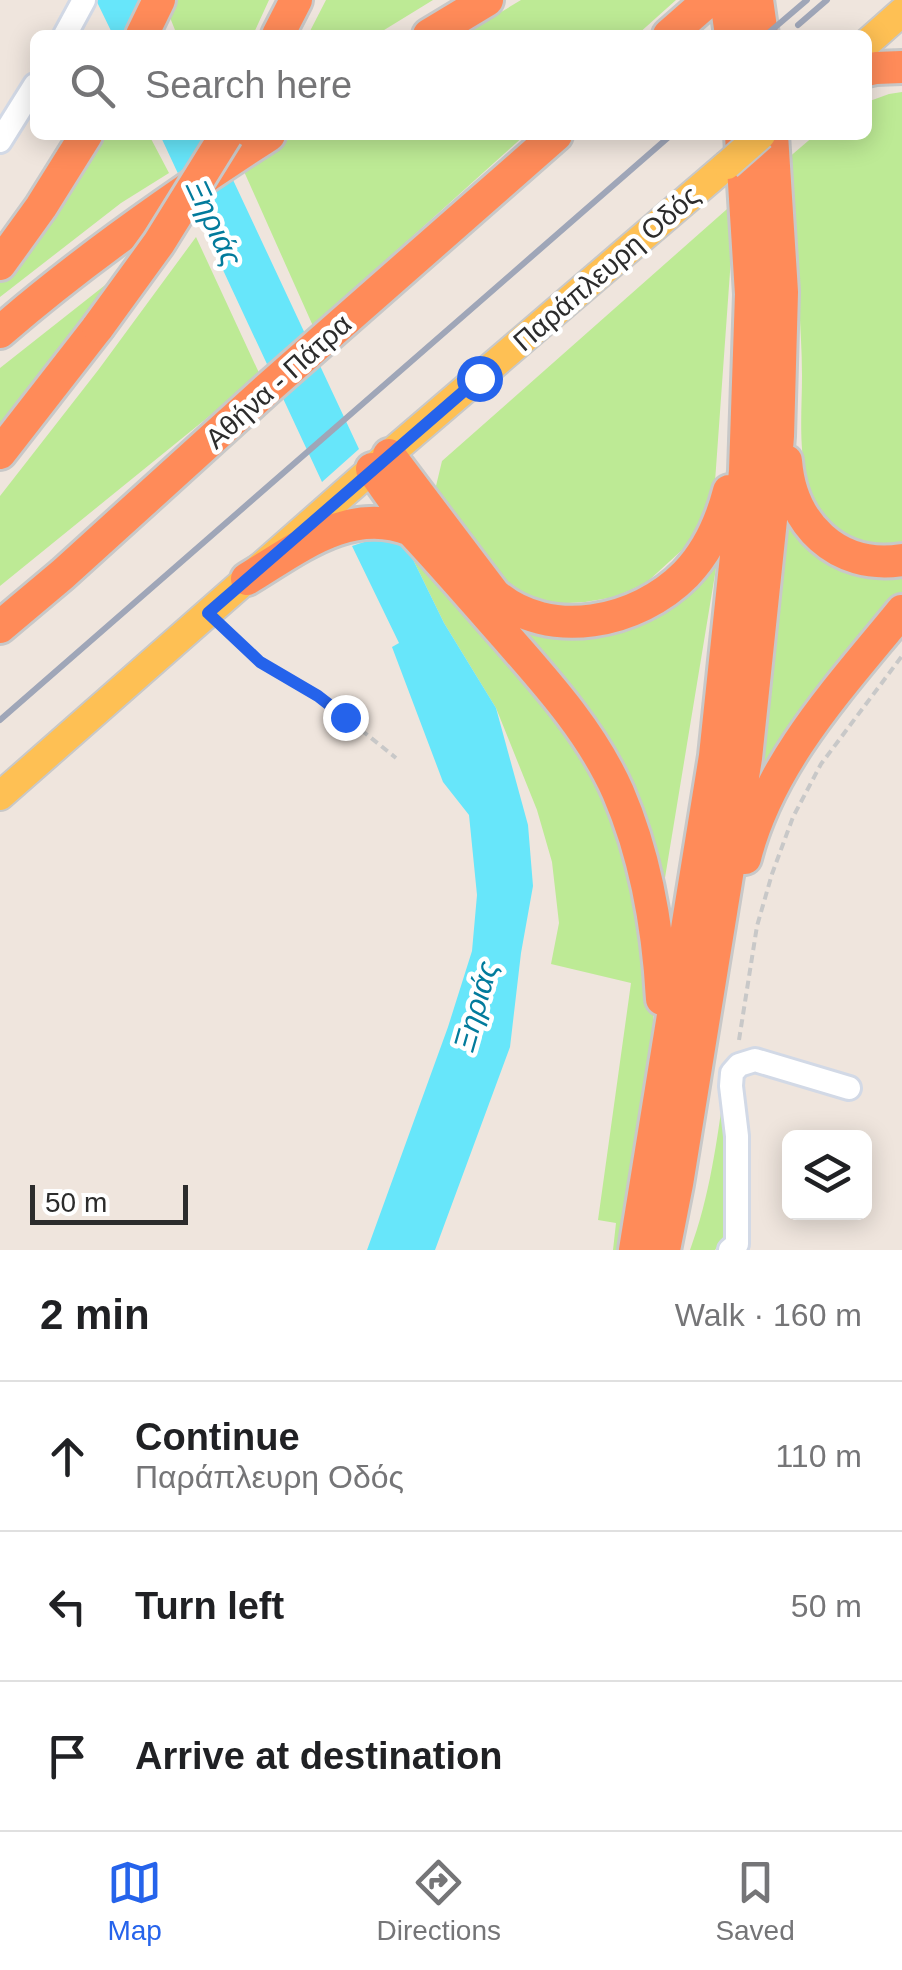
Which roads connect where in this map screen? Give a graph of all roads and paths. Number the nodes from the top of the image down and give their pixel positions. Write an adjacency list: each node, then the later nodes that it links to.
1 (159, 0): 10 (highway)
2 (296, 0): 11 (highway)
3 (487, 0): 12 (highway)
4 (708, 0): 13 (highway)
5 (726, 0): 14 (highway)
6 (757, 0): 15 (highway)
7 (84, 1): 9 (street)
8 (902, 12): 16 (main road)
9 (67, 30)
10 (144, 30)
11 (281, 30)
12 (437, 30)
13 (675, 30)
14 (730, 30)
15 (761, 30)
16 (872, 39)
17 (902, 67): 18 (highway)
18 (872, 69)
19 (30, 94): 25 (street)
20 (83, 140): 27 (highway)
21 (248, 140): 28 (highway, bridge)
22 (249, 140): 30 (highway, bridge)
23 (550, 140): 37 (highway, Αθήνα - Πάτρα)
24 (772, 140): 29 (highway)
25 (0, 142)
26 (734, 150): 29 (highway); 31 (main road, Παράπλευρη Οδός)
27 (0, 264)
28 (0, 332)
29 (765, 357): 31 (highway); 33 (highway); 41 (highway); 44 (highway)
30 (0, 453)
31 (381, 462): 32 (highway); 34 (main road, Παράπλευρη Οδός)
32 (426, 546): 34 (highway); 44 (highway)
33 (902, 560)
34 (247, 579): 36 (main road, Παράπλευρη Οδός)
35 (902, 611): 41 (highway)
36 (208, 613): 39 (path); 40 (main road, Παράπλευρη Οδός)
37 (0, 626)
38 (902, 656): 42 (path)
39 (396, 758)
40 (0, 796)
41 (700, 1037): 47 (highway)
42 (739, 1065): 43 (street); 45 (street)
43 (849, 1088)
44 (647, 1178): 46 (highway)
45 (740, 1248)
46 (635, 1250)
47 (664, 1250)

